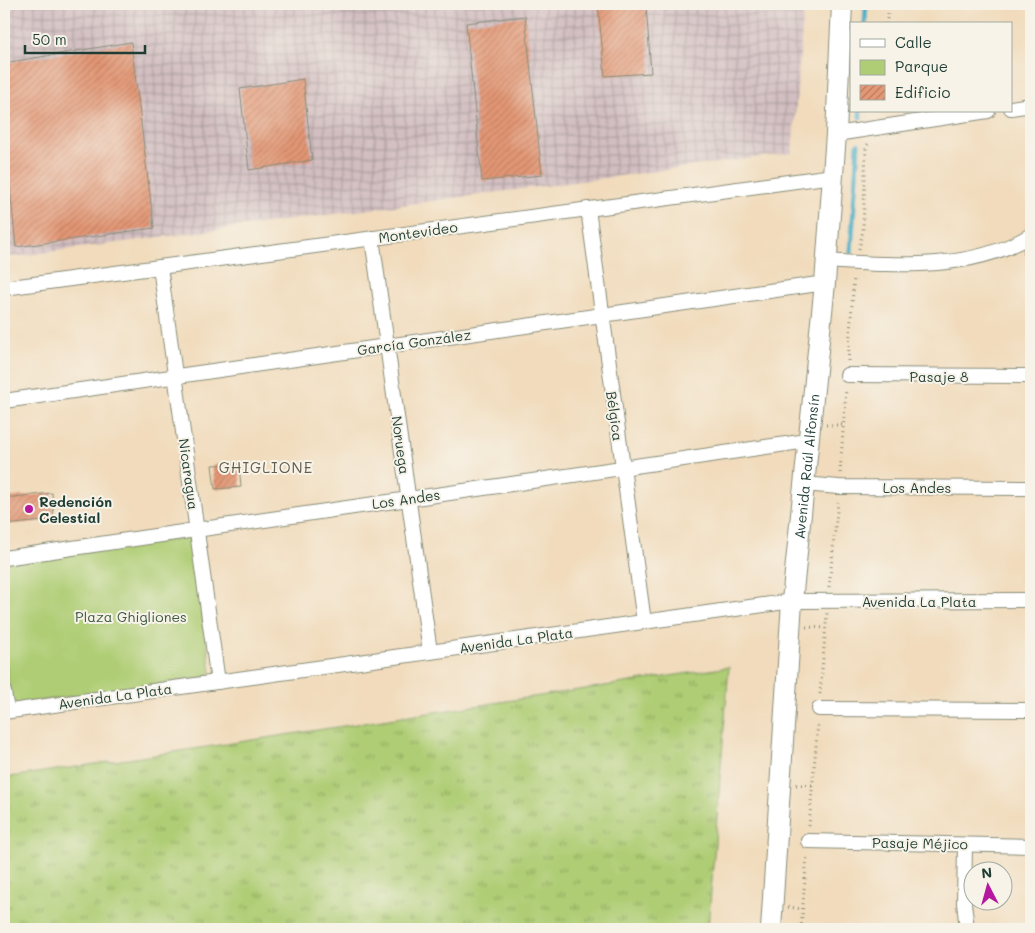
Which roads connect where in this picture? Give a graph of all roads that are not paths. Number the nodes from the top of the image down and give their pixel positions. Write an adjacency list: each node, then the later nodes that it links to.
1 (842, 4): 2 (main road, Avenida Raúl Alfonsín)
2 (845, 76): 6 (main road, Avenida Raúl Alfonsín)
3 (1031, 105): 4 (street)
4 (1012, 108)
5 (982, 112): 6 (street)
6 (836, 134): 7 (main road, Avenida Raúl Alfonsín)
7 (833, 176): 8 (street, Montevideo); 13 (main road, Avenida Raúl Alfonsín)
8 (588, 209): 10 (street, Montevideo); 17 (street, Bélgica)
9 (1031, 235): 13 (street)
10 (372, 238): 14 (street, Montevideo); 18 (street, Noruega)
11 (1031, 244): 12 (street)
12 (1031, 257)
13 (826, 261): 15 (main road, Avenida Raúl Alfonsín)
14 (160, 267): 16 (street, Montevideo); 19 (street, Nicaragua)
15 (824, 283): 17 (street, García González); 23 (main road, Avenida Raúl Alfonsín)
16 (4, 288)
17 (601, 316): 18 (street, García González); 24 (street, Bélgica)
18 (387, 346): 19 (street, García González); 27 (street, Noruega)
19 (175, 376): 22 (street, García González); 28 (street, Nicaragua)
20 (847, 376): 21 (street, Pasaje 8)
21 (1031, 376)
22 (4, 401)
23 (807, 441): 24 (street, Los Andes); 25 (main road, Avenida Raúl Alfonsín)
24 (622, 469): 27 (street, Los Andes); 32 (street, Bélgica)
25 (803, 484): 26 (street, Los Andes); 31 (main road, Avenida Raúl Alfonsín)
26 (1031, 488)
27 (408, 499): 28 (street, Los Andes); 33 (street, Noruega)
28 (197, 530): 29 (street, Los Andes); 34 (street, Nicaragua)
29 (4, 558)
30 (1031, 600): 31 (street, Avenida La Plata)
31 (792, 601): 32 (street, Avenida La Plata); 42 (main road, Avenida Raúl Alfonsín)
32 (644, 622): 33 (street, Avenida La Plata)
33 (430, 652): 34 (street, Avenida La Plata)
34 (218, 682): 38 (street, Avenida La Plata)
35 (4, 692): 38 (street)
36 (819, 709): 37 (street)
37 (1031, 710)
38 (5, 711)
39 (808, 841): 40 (street, Pasaje Méjico)
40 (965, 845): 41 (street, Pasaje Méjico); 43 (street)
41 (1031, 846)
42 (771, 929)
43 (967, 929)

